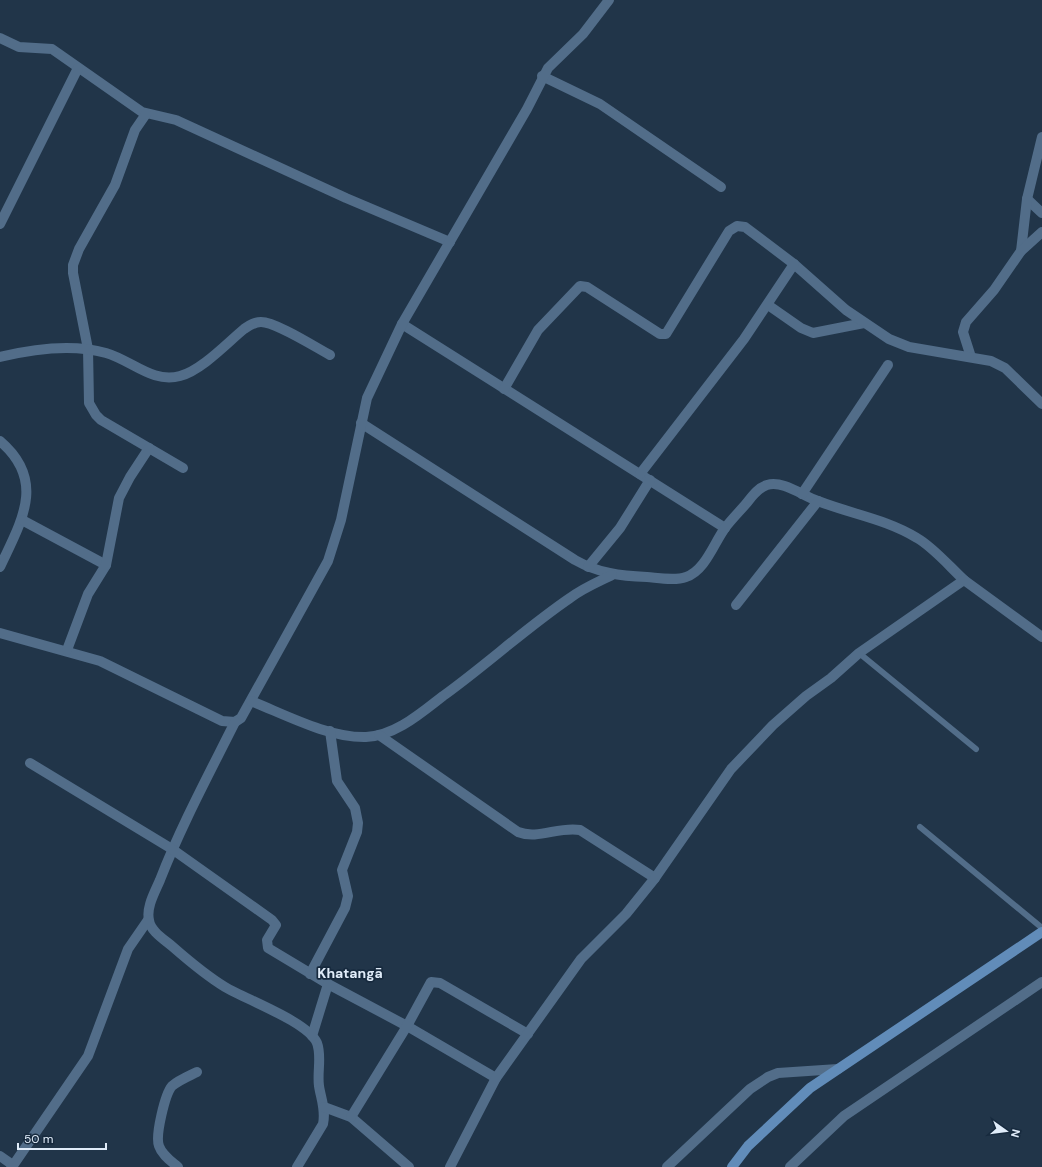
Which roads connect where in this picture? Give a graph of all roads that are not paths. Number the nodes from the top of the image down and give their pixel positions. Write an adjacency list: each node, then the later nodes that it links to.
1 (609, 0): 4 (street)
2 (0, 38): 3 (street)
3 (78, 68): 5 (street); 10 (street)
4 (542, 76): 7 (street); 12 (street)
5 (146, 114): 12 (street); 18 (street)
6 (1042, 137): 8 (street)
7 (721, 187)
8 (1027, 199): 9 (street); 13 (street)
9 (1042, 214)
10 (0, 224)
11 (1042, 232): 13 (street)
12 (450, 242): 17 (street)
13 (1021, 250): 21 (street)
14 (794, 264): 15 (street); 16 (street); 23 (street)
15 (768, 305): 16 (street); 29 (street)
16 (864, 323): 21 (street)
17 (402, 324): 23 (street); 25 (street)
18 (88, 349): 19 (street); 20 (street); 27 (street)
19 (330, 355)
20 (0, 357)
21 (971, 357): 24 (street)
22 (888, 365): 31 (street)
23 (504, 389): 29 (street)
24 (1042, 404)
25 (361, 423): 37 (street); 45 (street)
26 (0, 441): 33 (street)
27 (149, 448): 28 (street); 35 (street)
28 (183, 468)
29 (640, 474): 30 (street)
30 (650, 480): 34 (street); 37 (street)
31 (802, 494): 32 (street); 34 (street)
32 (818, 501): 39 (street); 40 (street)
33 (22, 520): 35 (street); 36 (street)
34 (726, 528): 38 (street)
35 (106, 565): 43 (street)
36 (0, 567)
37 (588, 567): 38 (street)
38 (612, 575): 48 (street)
39 (964, 580): 42 (street); 44 (street)
40 (736, 606)
41 (0, 633): 43 (street)
42 (1042, 637)
43 (67, 650): 46 (street)
44 (859, 653): 49 (lane); 53 (street)
45 (252, 701): 46 (street); 47 (street)
46 (235, 722): 52 (street)
47 (330, 731): 48 (street); 57 (street)
48 (379, 735): 53 (street)
49 (976, 748)
50 (30, 763): 52 (street)
51 (920, 827): 55 (lane)
52 (172, 849): 54 (street); 57 (street)
53 (654, 878): 61 (street)
54 (148, 920): 62 (street); 69 (street)
55 (1042, 928)
56 (1042, 932): 63 (main road)
57 (310, 974): 59 (street)
58 (1042, 982): 76 (street)
59 (328, 984): 60 (street); 62 (street)
60 (407, 1026): 61 (street); 65 (street); 67 (street)
61 (528, 1034): 65 (street)
62 (312, 1036): 66 (street)
63 (838, 1069): 74 (street); 75 (main road)
64 (196, 1072): 70 (street)
65 (496, 1078): 73 (street)
66 (324, 1107): 67 (street); 71 (street)
67 (351, 1117): 72 (street)
68 (0, 1156): 69 (street)
69 (12, 1167)
70 (178, 1167)
71 (297, 1167)
72 (409, 1167)
73 (450, 1167)
74 (667, 1167)
75 (732, 1167)
76 (790, 1167)

